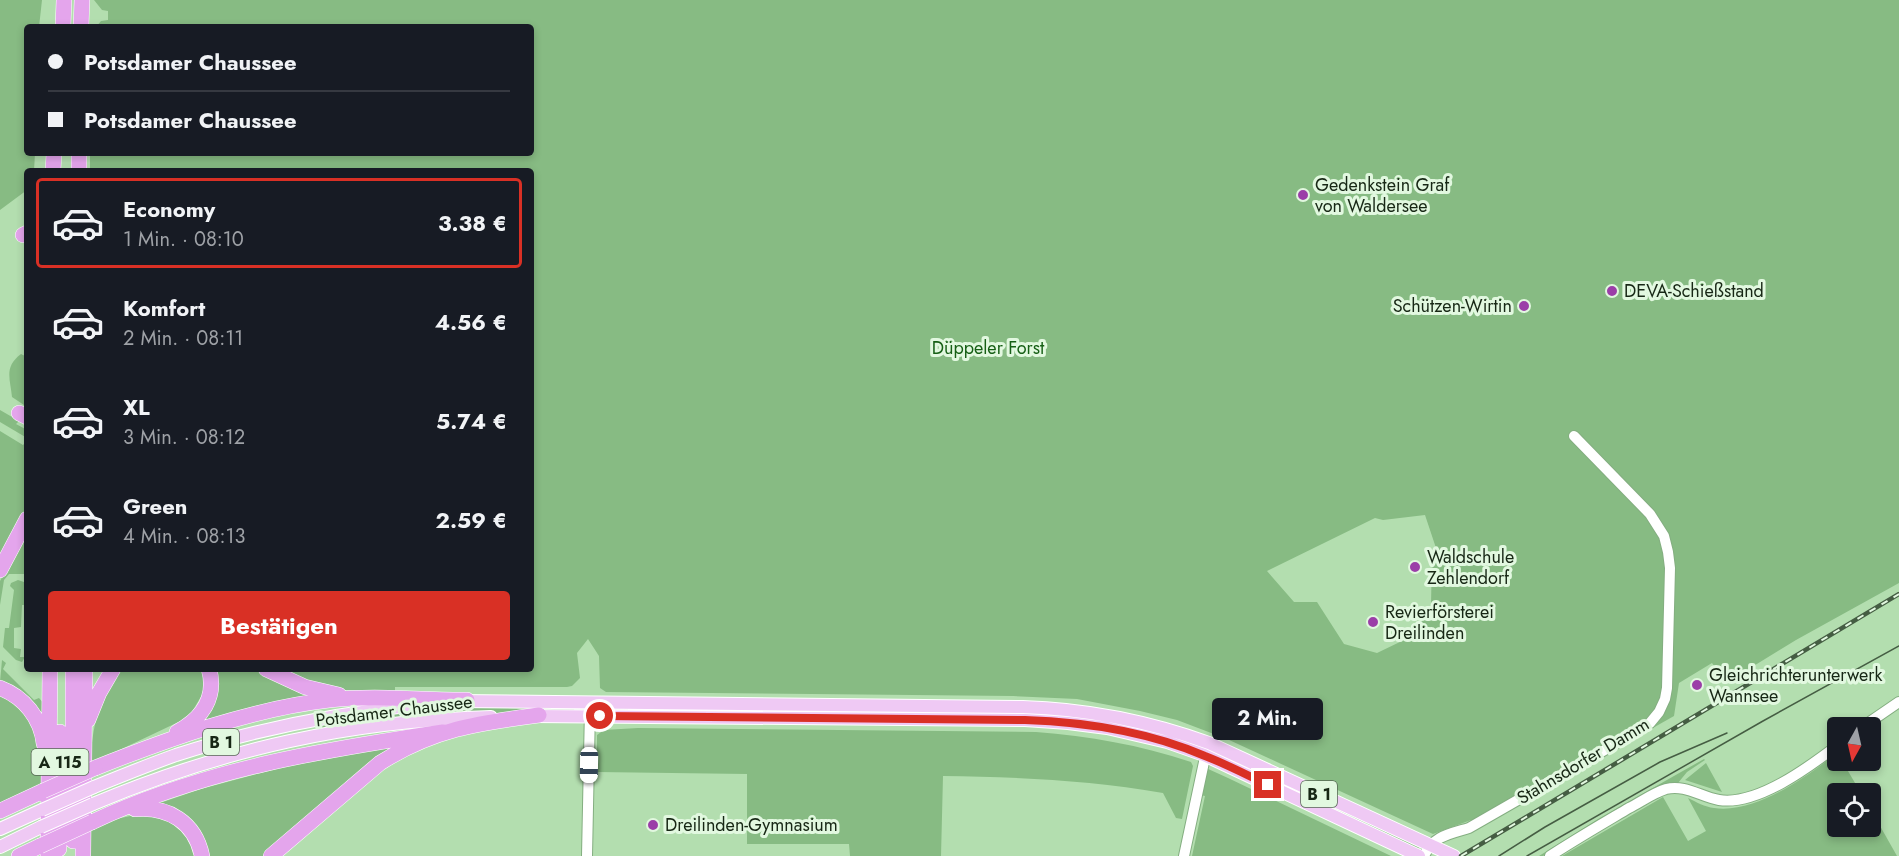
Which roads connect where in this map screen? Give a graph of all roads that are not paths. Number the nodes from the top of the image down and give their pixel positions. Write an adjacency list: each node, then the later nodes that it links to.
1 (64, 0): 3 (highway)
2 (82, 0): 4 (highway)
3 (63, 24)
4 (81, 24)
5 (1574, 436): 33 (street, Stahnsdorfer Damm)
6 (24, 525): 7 (highway)
7 (0, 570)
8 (50, 672): 29 (highway)
9 (61, 672): 37 (highway, A 115)
10 (74, 672): 38 (highway, A 115)
11 (86, 672): 23 (highway)
12 (111, 672): 23 (highway)
13 (210, 672): 26 (highway)
14 (272, 672): 16 (highway)
15 (0, 688): 29 (highway)
16 (360, 698): 17 (highway); 26 (highway)
17 (466, 700): 18 (main road, Potsdamer Chaussee / B 1); 32 (main road, Potsdamer Chaussee / B 1, bridge)
18 (590, 702): 21 (street); 25 (main road, Potsdamer Chaussee / B 1)
19 (1899, 702): 22 (street)
20 (539, 715): 21 (main road, Potsdamer Chaussee / B 1); 24 (highway); 34 (main road, Potsdamer Chaussee / B 1, bridge)
21 (590, 716): 28 (main road, Potsdamer Chaussee / B 1); 42 (street)
22 (1877, 717)
23 (85, 728): 39 (highway)
24 (443, 732): 31 (highway); 41 (highway)
25 (1209, 742): 28 (street); 33 (main road, Potsdamer Chaussee / B 1)
26 (143, 749): 29 (highway, bridge)
27 (1827, 754): 47 (street)
28 (1204, 755): 43 (street); 44 (main road, Potsdamer Chaussee / B 1)
29 (46, 785): 30 (highway); 35 (highway)
30 (1, 810)
31 (97, 820): 35 (highway, bridge); 40 (highway)
32 (0, 830)
33 (1429, 844): 45 (street); 46 (main road, B 1)
34 (0, 847)
35 (44, 851): 36 (highway)
36 (19, 856)
37 (59, 856)
38 (73, 856)
39 (85, 856)
40 (202, 856)
41 (271, 856)
42 (587, 856)
43 (1184, 856)
44 (1419, 856)
45 (1424, 856)
46 (1454, 856)
47 (1550, 856)

